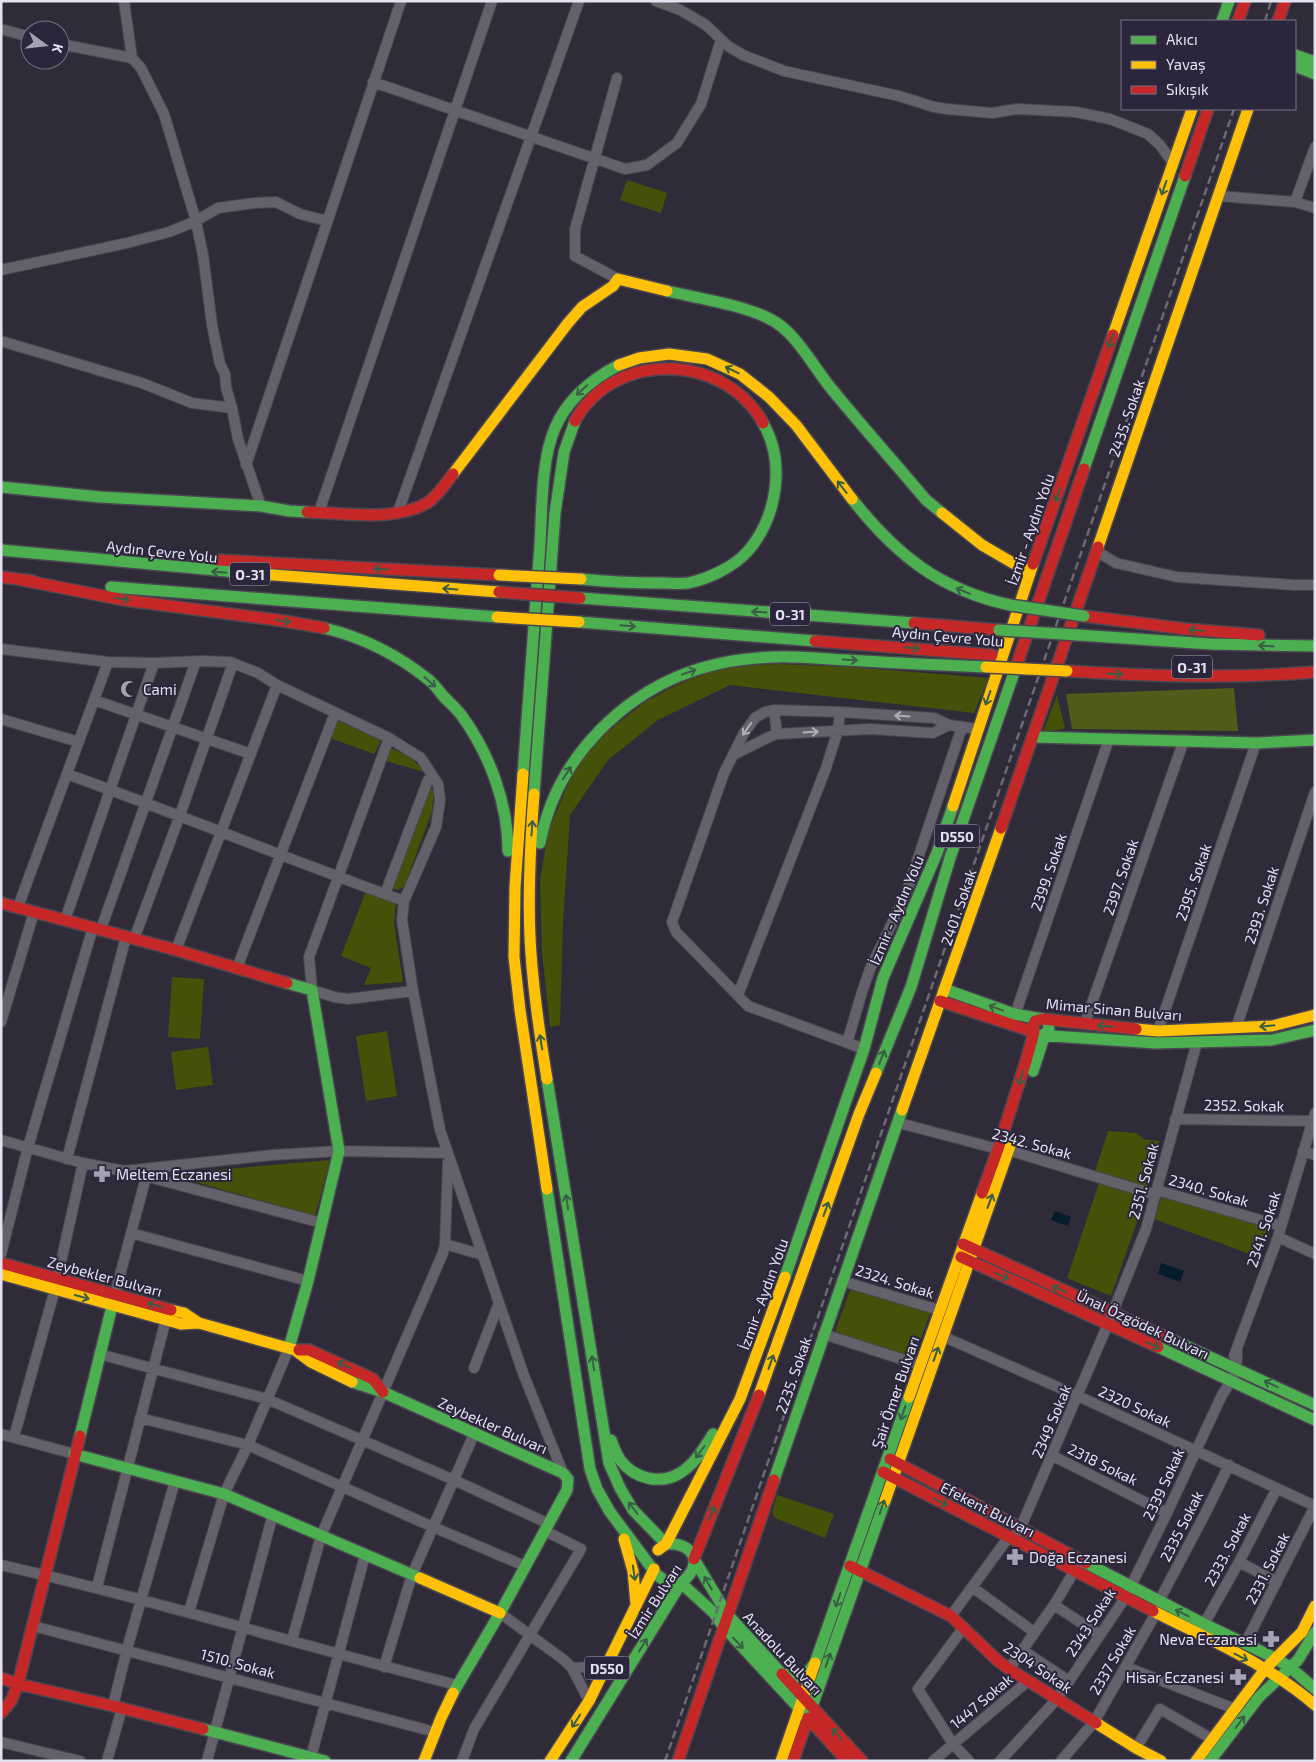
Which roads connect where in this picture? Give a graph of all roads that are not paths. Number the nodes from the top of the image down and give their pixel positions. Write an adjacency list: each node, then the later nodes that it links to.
1 (124, 1): 17 (street)
2 (400, 1): 22 (street)
3 (492, 1): 23 (street)
4 (579, 1): 27 (street)
5 (656, 1): 14 (street)
6 (1229, 1): 9 (main road)
7 (1245, 1): 10 (main road)
8 (1285, 1): 11 (main road)
9 (1222, 20)
10 (1238, 20)
11 (1278, 20)
12 (1, 29): 13 (street)
13 (20, 34)
14 (721, 40): 29 (street); 30 (street)
15 (70, 46): 17 (street)
16 (1296, 54): 18 (main road)
17 (132, 58): 34 (street)
18 (1315, 62)
19 (1296, 66): 20 (main road)
20 (1315, 74)
21 (617, 78): 29 (street)
22 (372, 82): 23 (street); 35 (street)
23 (454, 110): 27 (street); 43 (street)
24 (1192, 110): 30 (main road, İzmir - Aydın Yolu / D550)
25 (1208, 110): 104 (main road, İzmir - Aydın Yolu / D550)
26 (1248, 110): 31 (main road, 2435. Sokak)
27 (531, 137): 29 (street); 44 (street)
28 (1315, 147): 32 (street)
29 (595, 158): 37 (street)
30 (1173, 163): 48 (main road, İzmir - Aydın Yolu / D550, one-way to 48)
31 (1219, 196): 32 (street); 46 (main road, 2435. Sokak)
32 (1295, 202): 33 (street)
33 (1315, 208)
34 (196, 221): 35 (street); 36 (street); 39 (street)
35 (327, 221): 40 (street)
36 (1, 270)
37 (618, 279): 44 (main road); 48 (main road)
38 (1, 341): 39 (street)
39 (232, 408): 40 (street)
40 (246, 466): 42 (street)
41 (1, 486): 42 (main road)
42 (261, 506): 43 (main road)
43 (319, 512): 44 (main road)
44 (398, 512)
45 (1, 550): 47 (main road, Aydın Çevre Yolu / O-31)
46 (1096, 551): 51 (street); 74 (main road, 2435. Sokak)
47 (22, 552): 53 (main road, Aydın Çevre Yolu / O-31, one-way to 47, bridge); 96 (main road, one-way to 47, bridge)
48 (1030, 573): 71 (main road, İzmir - Aydın Yolu / D550, one-way to 71)
49 (1, 577): 50 (main road, O-31)
50 (22, 580): 59 (main road, Aydın Çevre Yolu / O-31, one-way to 59, bridge); 103 (main road, one-way to 103)
51 (1315, 585)
52 (1315, 640): 103 (main road, one-way to 103, bridge)
53 (1315, 646)
54 (1, 650): 56 (street)
55 (196, 661): 57 (street); 58 (street); 70 (street)
56 (108, 662): 57 (street); 62 (street)
57 (154, 663): 66 (street)
58 (233, 663): 61 (street); 76 (street)
59 (1068, 666): 60 (main road, Aydın Çevre Yolu / O-31, one-way to 60); 96 (main road, one-way to 59, bridge)
60 (1315, 671)
61 (277, 685): 65 (street); 82 (street)
62 (94, 700): 66 (street); 80 (street)
63 (774, 710): 64 (street); 73 (street); 83 (street, one-way to 83)
64 (840, 712): 68 (street, one-way to 64); 72 (street)
65 (336, 713): 75 (street); 91 (street)
66 (136, 715): 70 (street); 86 (street)
67 (1, 719): 80 (street)
68 (949, 726): 69 (street); 72 (street)
69 (962, 727): 71 (street); 123 (street)
70 (173, 728): 76 (street); 88 (street)
71 (978, 729): 104 (main road, İzmir - Aydın Yolu / D550)
72 (838, 730): 73 (street, one-way to 72); 110 (street)
73 (777, 734): 83 (street)
74 (1033, 737): 77 (main road); 106 (main road, 2401. Sokak)
75 (389, 738): 85 (street); 92 (street)
76 (207, 739): 82 (street); 89 (street)
77 (1109, 739): 78 (main road); 112 (street, 2399. Sokak)
78 (1184, 740): 81 (main road); 116 (street, 2397. Sokak)
79 (1315, 740): 81 (main road)
80 (79, 742): 84 (street)
81 (1256, 744): 120 (street, 2395. Sokak)
82 (251, 754): 90 (street)
83 (732, 756): 110 (street)
84 (67, 774): 86 (street); 97 (street)
85 (434, 778): 93 (street); 94 (street)
86 (110, 789): 88 (street); 99 (street)
87 (1315, 792): 117 (street, 2393. Sokak)
88 (146, 803): 89 (street); 100 (street)
89 (180, 815): 90 (street); 101 (street)
90 (222, 831): 91 (street); 102 (street)
91 (279, 855): 92 (street); 105 (street)
92 (338, 877): 93 (street); 107 (street)
93 (385, 894): 94 (street)
94 (404, 901): 108 (street)
95 (1, 903): 97 (main road)
96 (530, 903): 176 (main road, one-way to 96)
97 (18, 907): 98 (main road)
98 (34, 912): 99 (main road); 115 (street)
99 (65, 920): 100 (main road)
100 (97, 928): 101 (main road); 130 (street)
101 (130, 938): 102 (main road); 136 (street)
102 (176, 950): 105 (main road)
103 (514, 957): 198 (main road)
104 (904, 964): 109 (main road, İzmir - Aydın Yolu / D550); 109 (main road, İzmir - Aydın Yolu / D550)
105 (237, 968): 107 (main road)
106 (944, 989): 111 (main road, 2401. Sokak); 112 (main road, Mimar Sinan Bulvarı, one-way to 106)
107 (312, 990): 108 (street); 132 (main road)
108 (413, 991): 134 (street)
109 (893, 993): 125 (main road, İzmir - Aydın Yolu / D550); 207 (main road, İzmir - Aydın Yolu / D550, one-way to 109)
110 (738, 996): 123 (street)
111 (940, 1001): 121 (main road, Mimar Sinan Bulvarı); 128 (main road, 2235. Sokak)
112 (1016, 1015): 114 (main road, Mimar Sinan Bulvarı)
113 (1315, 1015): 117 (main road, Mimar Sinan Bulvarı, one-way to 117)
114 (1043, 1019): 116 (main road, Mimar Sinan Bulvarı); 121 (main road, Şair Ömer Bulvarı)
115 (1, 1022)
116 (1085, 1023): 120 (main road, Mimar Sinan Bulvarı, one-way to 116)
117 (1236, 1028): 118 (main road, Mimar Sinan Bulvarı)
118 (1198, 1030): 120 (main road, Mimar Sinan Bulvarı); 122 (main road)
119 (1315, 1030): 122 (main road, Mimar Sinan Bulvarı)
120 (1158, 1031): 124 (main road)
121 (1040, 1033): 124 (main road, Mimar Sinan Bulvarı); 131 (main road, Şair Ömer Bulvarı)
122 (1197, 1042): 124 (main road, Mimar Sinan Bulvarı); 127 (street, 2351. Sokak)
123 (847, 1043): 125 (street)
124 (1156, 1043)
125 (864, 1049): 174 (main road, İzmir - Aydın Yolu / D550)
126 (1314, 1117): 127 (street, 2352. Sokak); 133 (street, 2341. Sokak)
127 (1175, 1119): 140 (street, 2351. Sokak)
128 (899, 1123): 131 (street, 2342. Sokak); 153 (main road, 2235. Sokak)
129 (1, 1140): 130 (street)
130 (28, 1147): 136 (street); 147 (street)
131 (1003, 1149): 140 (street, 2342. Sokak); 146 (main road, Şair Ömer Bulvarı)
132 (339, 1151): 134 (street); 138 (street); 141 (main road)
133 (1303, 1151): 135 (street); 142 (street, 2341. Sokak)
134 (448, 1153): 145 (street); 149 (street)
135 (1315, 1155)
136 (67, 1159): 137 (street)
137 (82, 1163): 138 (street); 155 (street)
138 (124, 1171): 139 (street)
139 (146, 1177): 141 (street); 143 (street)
140 (1156, 1192): 142 (street, 2340. Sokak); 159 (street, 2351. Sokak)
141 (322, 1223): 154 (main road)
142 (1281, 1226): 144 (street, 2341. Sokak)
143 (131, 1233): 154 (street); 156 (street)
144 (1278, 1237): 148 (street); 167 (street, 2341. Sokak)
145 (446, 1244): 149 (street); 171 (street)
146 (968, 1246): 150 (main road, Şair Ömer Bulvarı); 159 (main road, Ünal Özgödek Bulvarı, one-way to 146)
147 (1, 1254)
148 (1315, 1254)
149 (483, 1255): 157 (street)
150 (963, 1258): 158 (main road, Şair Ömer Bulvarı); 159 (main road, Ünal Özgödek Bulvarı, one-way to 159); 163 (main road, Şair Ömer Bulvarı)
151 (1, 1263): 155 (main road, Zeybekler Bulvarı)
152 (1, 1274): 155 (main road, Zeybekler Bulvarı)
153 (842, 1280): 158 (street, 2324. Sokak); 162 (main road, 2235. Sokak)
154 (308, 1281): 164 (main road)
155 (56, 1284): 156 (main road, Zeybekler Bulvarı); 181 (street)
156 (113, 1299): 160 (main road, Zeybekler Bulvarı); 161 (main road, Zeybekler Bulvarı, one-way to 156); 165 (main road)
157 (499, 1303): 169 (street); 190 (street)
158 (939, 1310): 166 (main road, Şair Ömer Bulvarı)
159 (1111, 1319): 167 (main road, Ünal Özgödek Bulvarı); 170 (main road, Ünal Özgödek Bulvarı, one-way to 170); 172 (street, 2349 Sokak)
160 (166, 1320): 161 (main road, Zeybekler Bulvarı); 168 (street)
161 (199, 1323): 164 (main road, Zeybekler Bulvarı)
162 (823, 1334): 166 (street); 232 (main road, 2235. Sokak)
163 (942, 1336): 172 (street, 2320 Sokak); 187 (main road, Şair Ömer Bulvarı, one-way to 163)
164 (292, 1349): 171 (main road, Zeybekler Bulvarı); 173 (street)
165 (99, 1354): 168 (street); 185 (main road)
166 (920, 1366): 187 (main road, Şair Ömer Bulvarı, one-way to 187)
167 (1233, 1366): 170 (street); 175 (main road, Ünal Özgödek Bulvarı, one-way to 167)
168 (154, 1368): 173 (street); 177 (street)
169 (474, 1368)
170 (1227, 1379): 178 (main road, Ünal Özgödek Bulvarı); 184 (street, 2339 Sokak)
171 (383, 1392): 179 (main road, Zeybekler Bulvarı); 182 (street)
172 (1078, 1396): 184 (street, 2320 Sokak); 186 (street, 2349 Sokak)
173 (268, 1399): 182 (street); 183 (street)
174 (740, 1399): 176 (main road, one-way to 176); 205 (main road, İzmir - Aydın Yolu / D550)
175 (1315, 1405)
176 (600, 1411): 205 (main road, one-way to 176)
177 (140, 1418): 183 (street); 189 (street)
178 (1315, 1420)
179 (475, 1432): 190 (main road, Zeybekler Bulvarı); 192 (street)
180 (1, 1434): 181 (street)
181 (14, 1437): 185 (street)
182 (362, 1441): 192 (street); 194 (street)
183 (248, 1445): 194 (street); 196 (street)
184 (1196, 1450): 188 (street, 2320 Sokak); 199 (street, 2339 Sokak)
185 (74, 1454): 189 (main road); 216 (main road)
186 (1053, 1456): 199 (street, 2318 Sokak); 203 (street, 2349 Sokak)
187 (893, 1460): 191 (main road, Şair Ömer Bulvarı); 203 (main road, Efekent Bulvarı)
188 (1229, 1465): 195 (street, 2320 Sokak); 225 (street, 2335 Sokak)
189 (127, 1468): 193 (main road); 221 (street)
190 (563, 1473): 202 (main road)
191 (887, 1474): 203 (main road, Efekent Bulvarı, one-way to 203); 212 (main road, Şair Ömer Bulvarı); 214 (main road, Şair Ömer Bulvarı, one-way to 191)
192 (454, 1480): 201 (street); 202 (street)
193 (175, 1481): 196 (main road); 224 (street)
194 (342, 1486): 201 (street); 204 (street)
195 (1277, 1488): 197 (street, 2320 Sokak); 209 (street, 2333. Sokak)
196 (224, 1494): 200 (main road); 229 (street)
197 (1315, 1506): 219 (street, 2331. Sokak)
198 (610, 1512): 213 (main road); 228 (main road, one-way to 228)
199 (1167, 1513): 220 (street, 2339 Sokak)
200 (273, 1514): 204 (main road); 236 (street)
201 (433, 1527): 211 (street); 217 (street)
202 (547, 1527): 211 (main road); 241 (street)
203 (1016, 1534): 208 (main road, Efekent Bulvarı); 215 (main road, Efekent Bulvarı); 222 (street, 2349 Sokak)
204 (320, 1536): 206 (main road); 243 (street)
205 (666, 1544): 207 (main road); 213 (main road, İzmir - Aydın Yolu / D550)
206 (365, 1555): 217 (main road); 247 (street)
207 (694, 1559): 218 (main road, İzmir Bulvarı / D550); 232 (main road, Anadolu Bulvarı, one-way to 207)
208 (1080, 1560): 215 (street); 220 (main road, Efekent Bulvarı)
209 (1239, 1562): 219 (street); 234 (street, 2333. Sokak)
210 (1, 1565): 216 (street)
211 (525, 1566): 230 (main road)
212 (849, 1566): 214 (main road, 2304 Sokak); 249 (main road, Şair Ömer Bulvarı, one-way to 249)
213 (654, 1569): 218 (main road); 228 (main road, İzmir Bulvarı / D550)
214 (860, 1571): 233 (main road, 2304 Sokak); 270 (main road, Şair Ömer Bulvarı, one-way to 214)
215 (1074, 1571): 223 (main road, Efekent Bulvarı); 226 (street)
216 (46, 1575): 221 (street); 235 (main road)
217 (412, 1576): 230 (main road); 251 (street)
218 (681, 1582): 237 (main road, Anadolu Bulvarı); 293 (main road, İzmir Bulvarı / D550, one-way to 218)
219 (1277, 1582): 244 (street, 2331. Sokak)
220 (1130, 1586): 223 (street, 2343 Sokak); 225 (main road, Efekent Bulvarı)
221 (96, 1587): 224 (street)
222 (972, 1587): 233 (street, 2349 Sokak); 239 (street)
223 (1125, 1598): 231 (main road, Efekent Bulvarı); 242 (street, 2343 Sokak)
224 (140, 1599): 229 (street); 245 (street)
225 (1159, 1601): 234 (main road, Efekent Bulvarı, one-way to 225)
226 (1054, 1606): 239 (street); 242 (street)
227 (1315, 1606): 248 (main road)
228 (636, 1607): 250 (main road, İzmir Bulvarı / D550)
229 (189, 1612): 236 (street)
230 (500, 1613): 241 (street); 263 (main road)
231 (1156, 1613): 252 (street, 2337 Sokak); 256 (main road, Efekent Bulvarı, one-way to 256)
232 (727, 1614): 237 (main road, 2235. Sokak); 257 (main road, Anadolu Bulvarı)
233 (951, 1616): 238 (main road, 2304 Sokak)
234 (1204, 1624): 244 (main road, Efekent Bulvarı)
235 (33, 1626): 245 (street, 1510. Sokak); 262 (main road)
236 (242, 1626): 243 (street); 258 (street)
237 (723, 1626): 272 (main road, Anadolu Bulvarı, one-way to 272); 294 (main road, 2235. Sokak)
238 (964, 1627): 255 (main road, 2304 Sokak); 282 (street)
239 (1034, 1632): 246 (street)
240 (1315, 1632): 254 (main road)
241 (530, 1635): 253 (street); 291 (street)
242 (1100, 1635): 261 (street, 2343 Sokak)
243 (292, 1640): 247 (street)
244 (1245, 1644): 248 (main road, Efekent Bulvarı)
245 (127, 1649): 258 (street, 1510. Sokak); 271 (street)
246 (1022, 1650): 255 (street); 261 (street)
247 (339, 1654): 251 (street); 268 (street)
248 (1275, 1658): 254 (main road, Efekent Bulvarı); 256 (main road)
249 (815, 1663): 257 (main road); 265 (main road, Şair Ömer Bulvarı)
250 (607, 1666): 253 (street); 267 (main road, İzmir Bulvarı / D550)
251 (384, 1667): 263 (street)
252 (1126, 1667): 273 (street); 276 (street, 2337 Sokak)
253 (572, 1668): 267 (street)
254 (1291, 1668): 259 (main road); 264 (main road, Efekent Bulvarı)
255 (1009, 1669): 260 (main road, 2304 Sokak)
256 (1265, 1670): 259 (main road, Efekent Bulvarı); 273 (main road)
257 (782, 1674): 265 (main road, Anadolu Bulvarı)
258 (230, 1677): 268 (street, 1510. Sokak); 278 (street)
259 (1278, 1678): 269 (main road, Efekent Bulvarı); 305 (main road, one-way to 259)
260 (1028, 1681): 266 (main road, 2304 Sokak); 282 (street, 1447 Sokak)
261 (1069, 1681): 266 (street, 2343 Sokak)
262 (8, 1682): 271 (main road); 274 (main road)
263 (457, 1685): 277 (main road)
264 (1315, 1689)
265 (804, 1697): 270 (main road, Anadolu Bulvarı); 272 (main road, Şair Ömer Bulvarı)
266 (1057, 1699): 276 (main road, 2304 Sokak); 301 (street, 2343 Sokak)
267 (589, 1701): 292 (main road, İzmir Bulvarı / D550, one-way to 292)
268 (326, 1702): 277 (street, 1510. Sokak); 285 (street)
269 (1315, 1705)
270 (812, 1706): 275 (main road, Şair Ömer Bulvarı); 298 (main road, Anadolu Bulvarı, one-way to 270)
271 (117, 1707): 278 (main road); 287 (street)
272 (799, 1709): 275 (main road, Anadolu Bulvarı); 295 (main road, Şair Ömer Bulvarı)
273 (1235, 1709): 279 (main road)
274 (1, 1713)
275 (808, 1718): 280 (main road, Anadolu Bulvarı); 283 (main road, Şair Ömer Bulvarı)
276 (1094, 1722): 284 (main road, 2304 Sokak); 302 (street, 2337 Sokak)
277 (436, 1732): 290 (main road)
278 (215, 1733): 285 (main road); 288 (street)
279 (1212, 1739): 284 (street); 304 (main road)
280 (827, 1740): 283 (main road); 297 (main road, Anadolu Bulvarı)
281 (1, 1742): 286 (street)
282 (953, 1744): 299 (street, 1447 Sokak); 300 (street)
283 (798, 1748): 296 (main road, Şair Ömer Bulvarı)
284 (1136, 1748): 303 (main road, 2304 Sokak)
285 (311, 1759): 289 (main road)
286 (80, 1761)
287 (107, 1761)
288 (207, 1761)
289 (325, 1761)
290 (424, 1761)
291 (462, 1761)
292 (550, 1761)
293 (572, 1761)
294 (678, 1761)
295 (781, 1761)
296 (793, 1761)
297 (847, 1761)
298 (862, 1761)
299 (934, 1761)
300 (969, 1761)
301 (1000, 1761)
302 (1061, 1761)
303 (1161, 1761)
304 (1196, 1761)
305 (1210, 1761)

